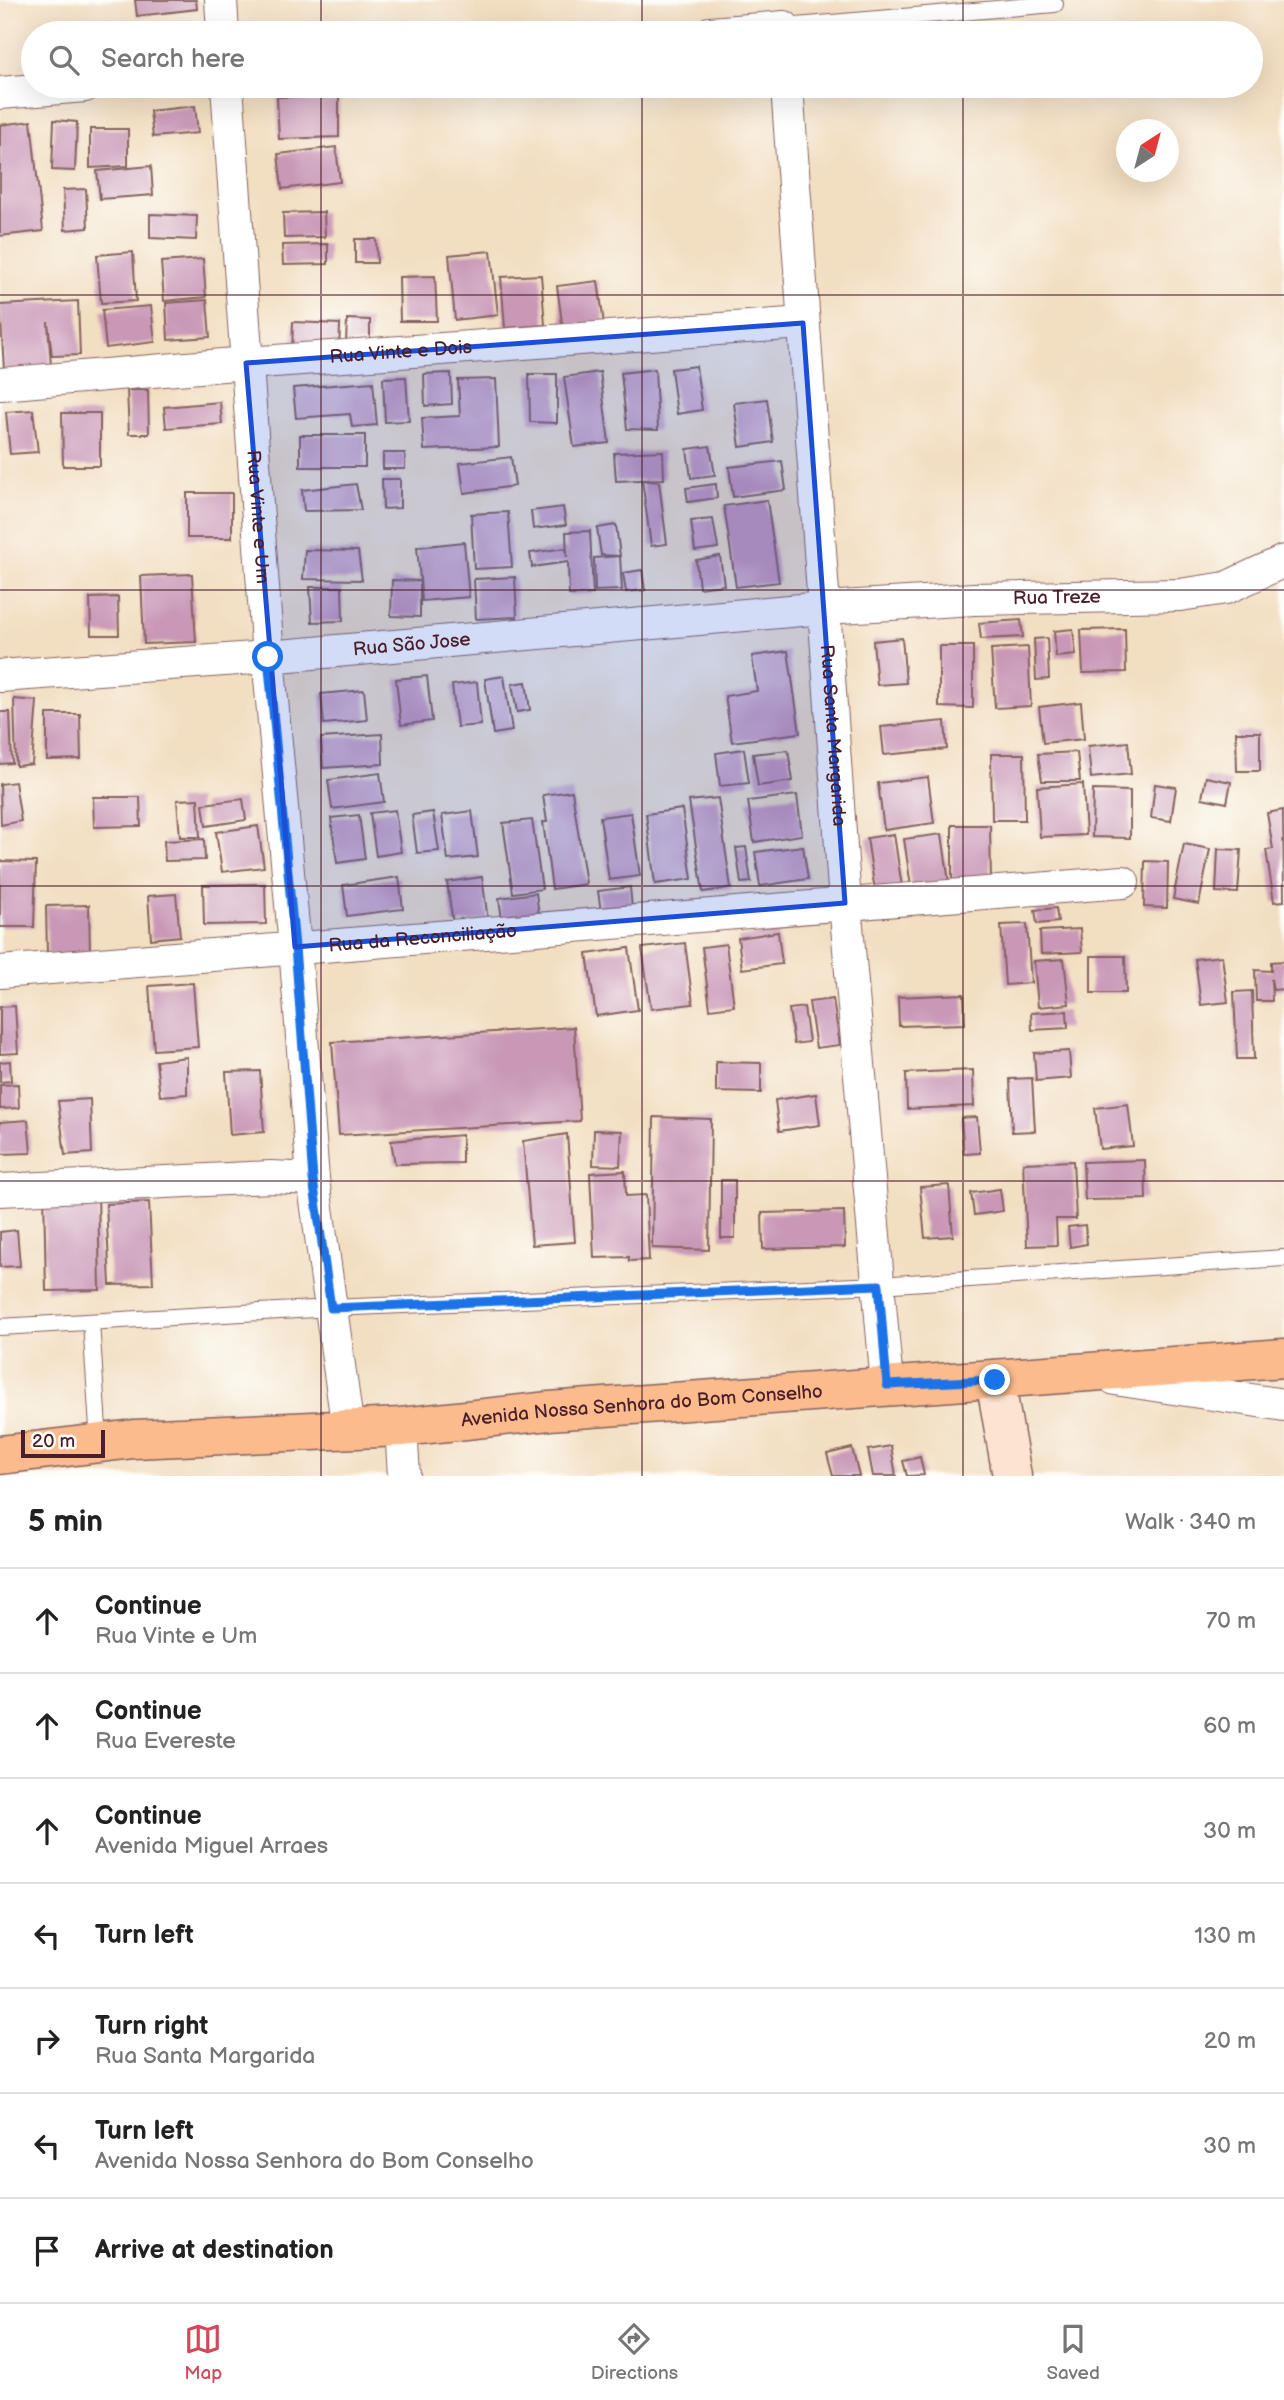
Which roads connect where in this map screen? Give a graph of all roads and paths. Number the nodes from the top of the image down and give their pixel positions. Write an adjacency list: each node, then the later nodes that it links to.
1 (221, 0): 4 (street)
2 (1055, 5): 3 (lane)
3 (783, 20)
4 (222, 21)
5 (21, 91): 6 (street)
6 (0, 93)
7 (228, 98): 10 (street, Rua Vinte e Um)
8 (789, 98): 9 (street, Rua Santa Margarida)
9 (803, 323): 10 (street, Rua Vinte e Dois); 13 (street, Rua Santa Margarida)
10 (246, 363): 11 (street, Rua Vinte e Dois); 14 (street, Rua Vinte e Um)
11 (0, 384)
12 (1284, 561): 13 (street, Rua Treze)
13 (824, 608): 14 (street, Rua São Jose); 17 (street, Rua Santa Margarida)
14 (268, 657): 15 (street, Rua São Jose); 18 (street, Rua Vinte e Um)
15 (0, 676)
16 (1123, 882): 17 (street, Rua da Reconciliação)
17 (845, 902): 18 (street, Rua da Reconciliação); 23 (street, Rua Santa Margarida)
18 (295, 947): 19 (street, Rua da Reconciliação); 20 (street, Rua Vinte e Um)
19 (0, 972)
20 (313, 1179): 21 (street); 24 (street, Rua Vinte e Um)
21 (0, 1190)
22 (1284, 1258): 23 (lane)
23 (879, 1285): 24 (lane); 30 (street, Rua Santa Margarida)
24 (331, 1308): 25 (lane); 33 (street, Rua Vinte e Um)
25 (91, 1322): 26 (lane); 34 (lane)
26 (0, 1327)
27 (1284, 1358): 28 (main road, Avenida Nossa Senhora do Bom Conselho)
28 (1079, 1373): 29 (main road, Avenida Nossa Senhora do Bom Conselho); 31 (street)
29 (995, 1380): 30 (main road, Avenida Nossa Senhora do Bom Conselho); 37 (street)
30 (887, 1385): 32 (main road, Avenida Nossa Senhora do Bom Conselho)
31 (1284, 1405)
32 (401, 1427): 33 (main road, Avenida Nossa Senhora do Bom Conselho); 36 (street)
33 (348, 1430): 34 (main road, Avenida Nossa Senhora do Bom Conselho)
34 (99, 1443): 35 (main road, Avenida Nossa Senhora do Bom Conselho)
35 (0, 1455)
36 (404, 1476)
37 (1012, 1476)

